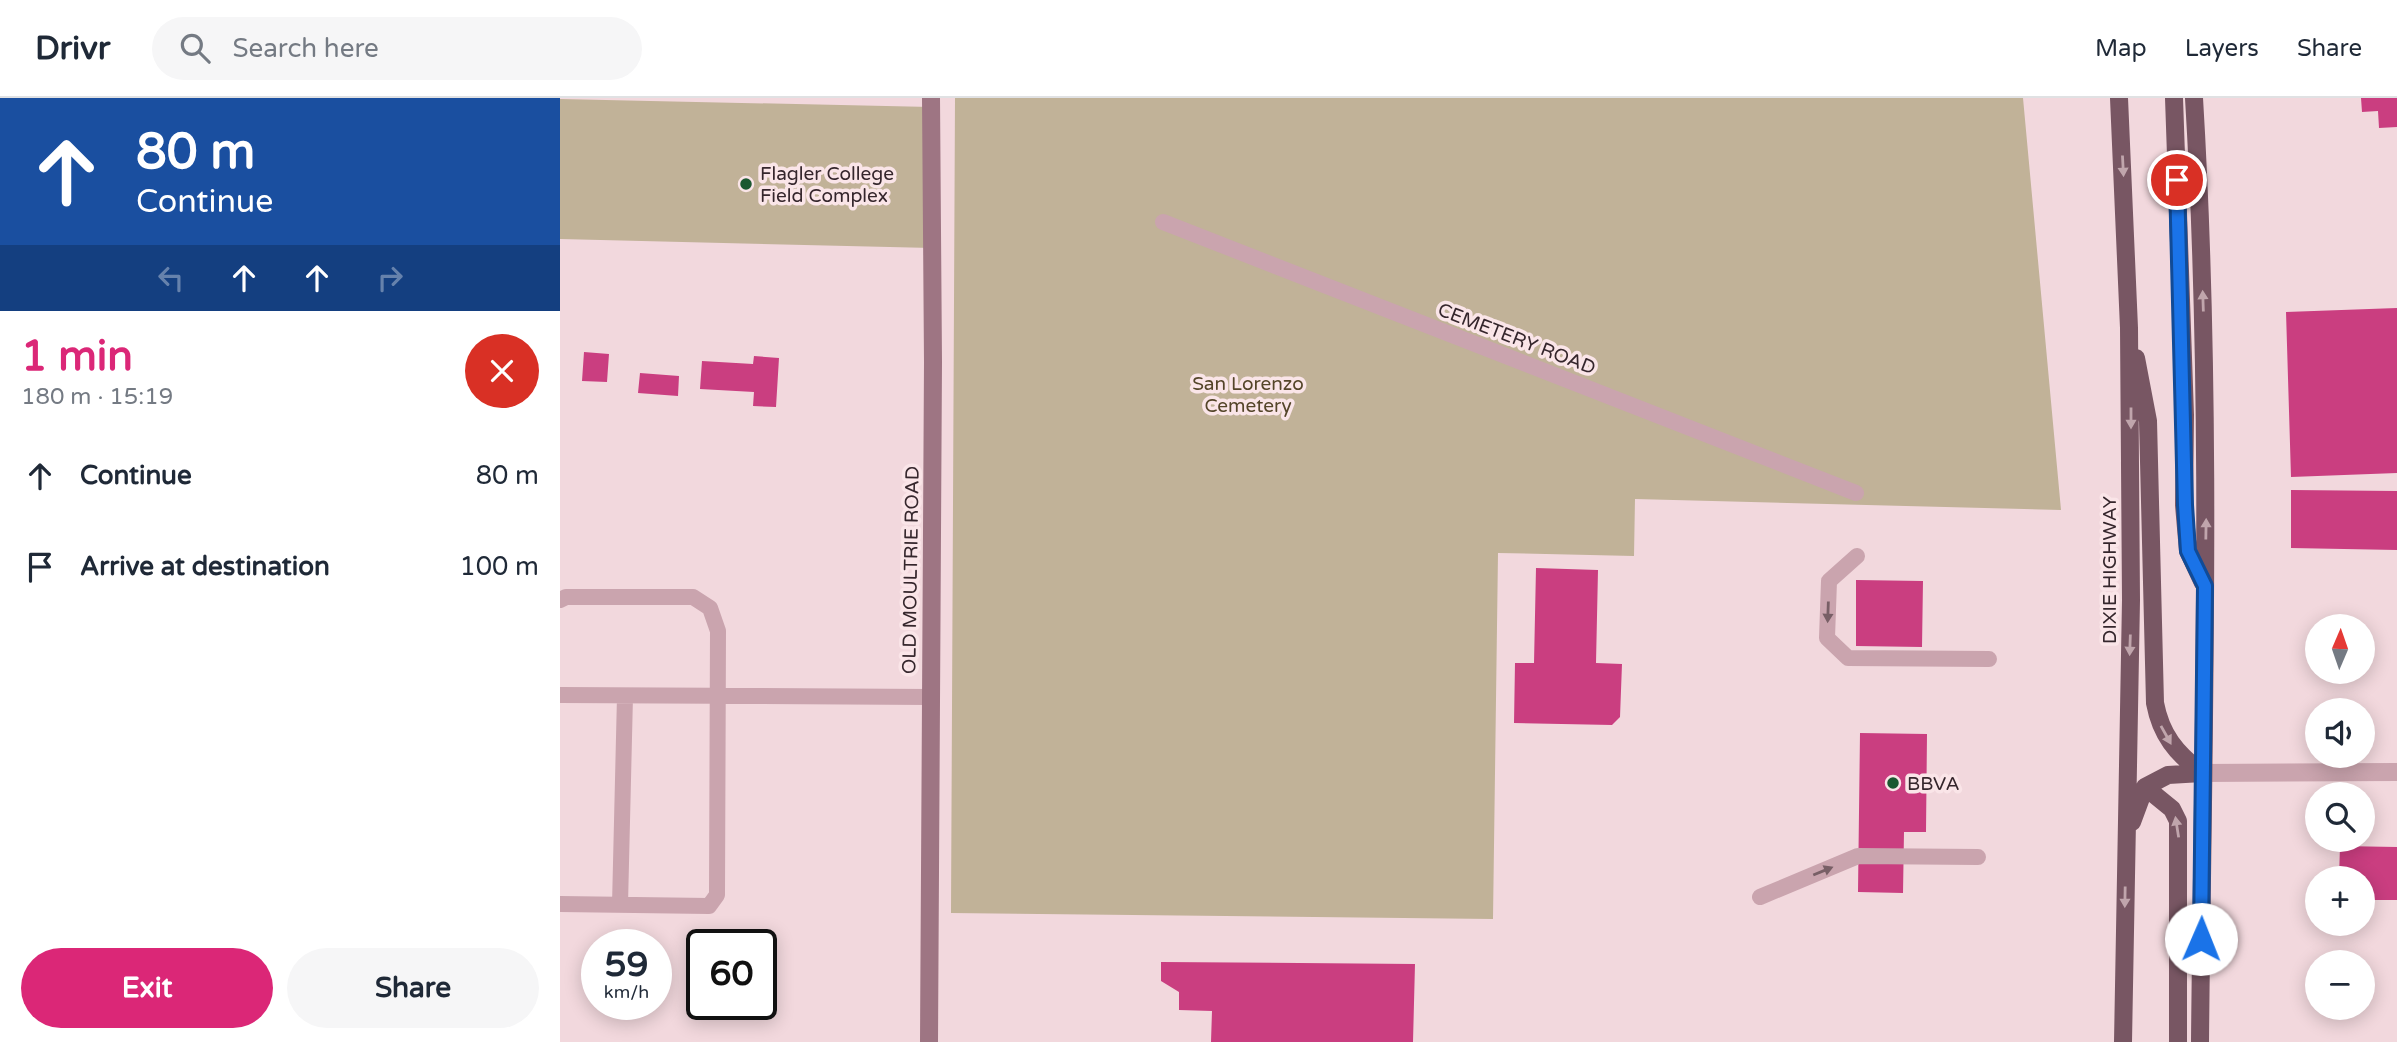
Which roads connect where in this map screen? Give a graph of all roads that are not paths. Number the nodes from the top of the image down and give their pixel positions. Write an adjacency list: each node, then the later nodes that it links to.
1 (931, 98): 14 (main road, OLD MOULTRIE ROAD)
2 (2119, 98): 6 (main road, DIXIE HIGHWAY, one-way to 6)
3 (2174, 98): 9 (main road)
4 (2194, 98): 9 (main road, one-way to 4)
5 (1163, 222): 7 (lane, CEMETERY ROAD)
6 (2129, 328): 17 (main road, one-way to 17); 19 (main road, DIXIE HIGHWAY, one-way to 19)
7 (1856, 493)
8 (1857, 556): 11 (lane, one-way to 11)
9 (2205, 586): 17 (main road)
10 (560, 600): 15 (lane)
11 (1989, 659)
12 (560, 695): 13 (lane)
13 (625, 696): 15 (lane); 23 (lane)
14 (930, 697): 15 (lane); 24 (main road, OLD MOULTRIE ROAD)
15 (719, 698): 23 (lane)
16 (2397, 772): 17 (street)
17 (2202, 773): 18 (main road); 27 (main road)
18 (2145, 786): 19 (main road); 26 (main road, one-way to 18)
19 (2126, 850): 25 (main road, DIXIE HIGHWAY, one-way to 25)
20 (1978, 857): 21 (lane, one-way to 20)
21 (1760, 897)
22 (560, 904): 23 (lane)
23 (620, 905)
24 (929, 1042)
25 (2123, 1042)
26 (2178, 1042)
27 (2200, 1042)

